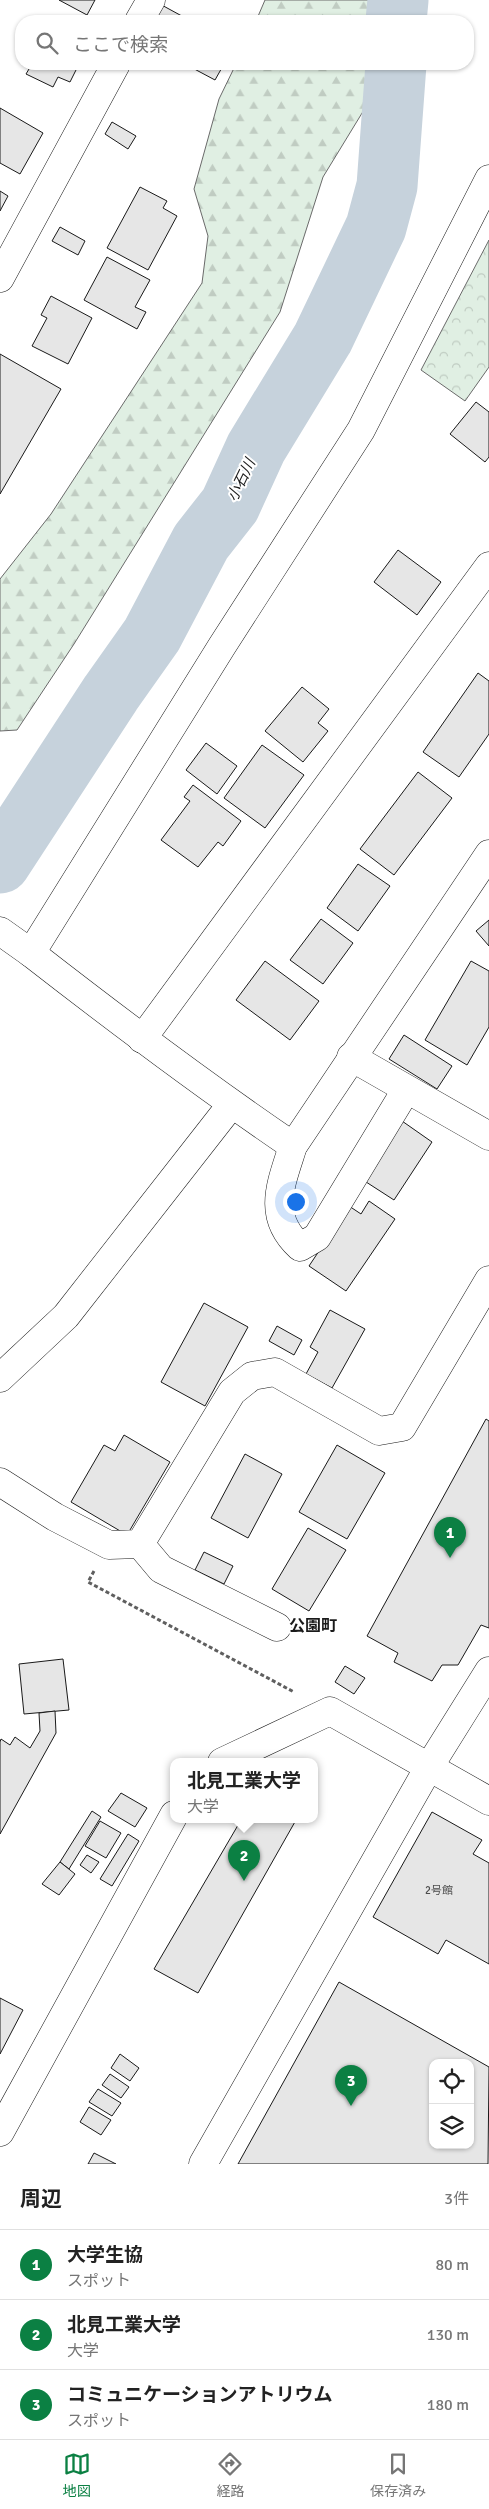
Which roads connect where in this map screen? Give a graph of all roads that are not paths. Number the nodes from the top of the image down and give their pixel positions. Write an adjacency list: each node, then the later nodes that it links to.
1 (151, 0): 2 (street)
2 (143, 15)
3 (113, 70): 5 (street)
4 (489, 179): 9 (street)
5 (0, 278)
6 (489, 566): 10 (street)
7 (489, 854): 11 (street)
8 (0, 931): 9 (street)
9 (31, 953): 10 (street)
10 (142, 1039): 13 (street)
11 (351, 1058): 12 (street); 15 (street)
12 (406, 1090): 14 (street); 15 (street)
13 (231, 1104): 15 (street); 17 (street)
14 (489, 1136)
15 (293, 1146)
16 (489, 1280): 19 (street)
17 (0, 1378)
18 (0, 1482): 19 (street)
19 (140, 1544): 20 (street)
20 (278, 1627)
21 (489, 1672): 23 (street)
22 (231, 1758): 23 (street)
23 (429, 1767): 24 (street); 27 (street)
24 (489, 1801)
25 (170, 1823): 26 (street)
26 (0, 2132)
27 (203, 2164)

